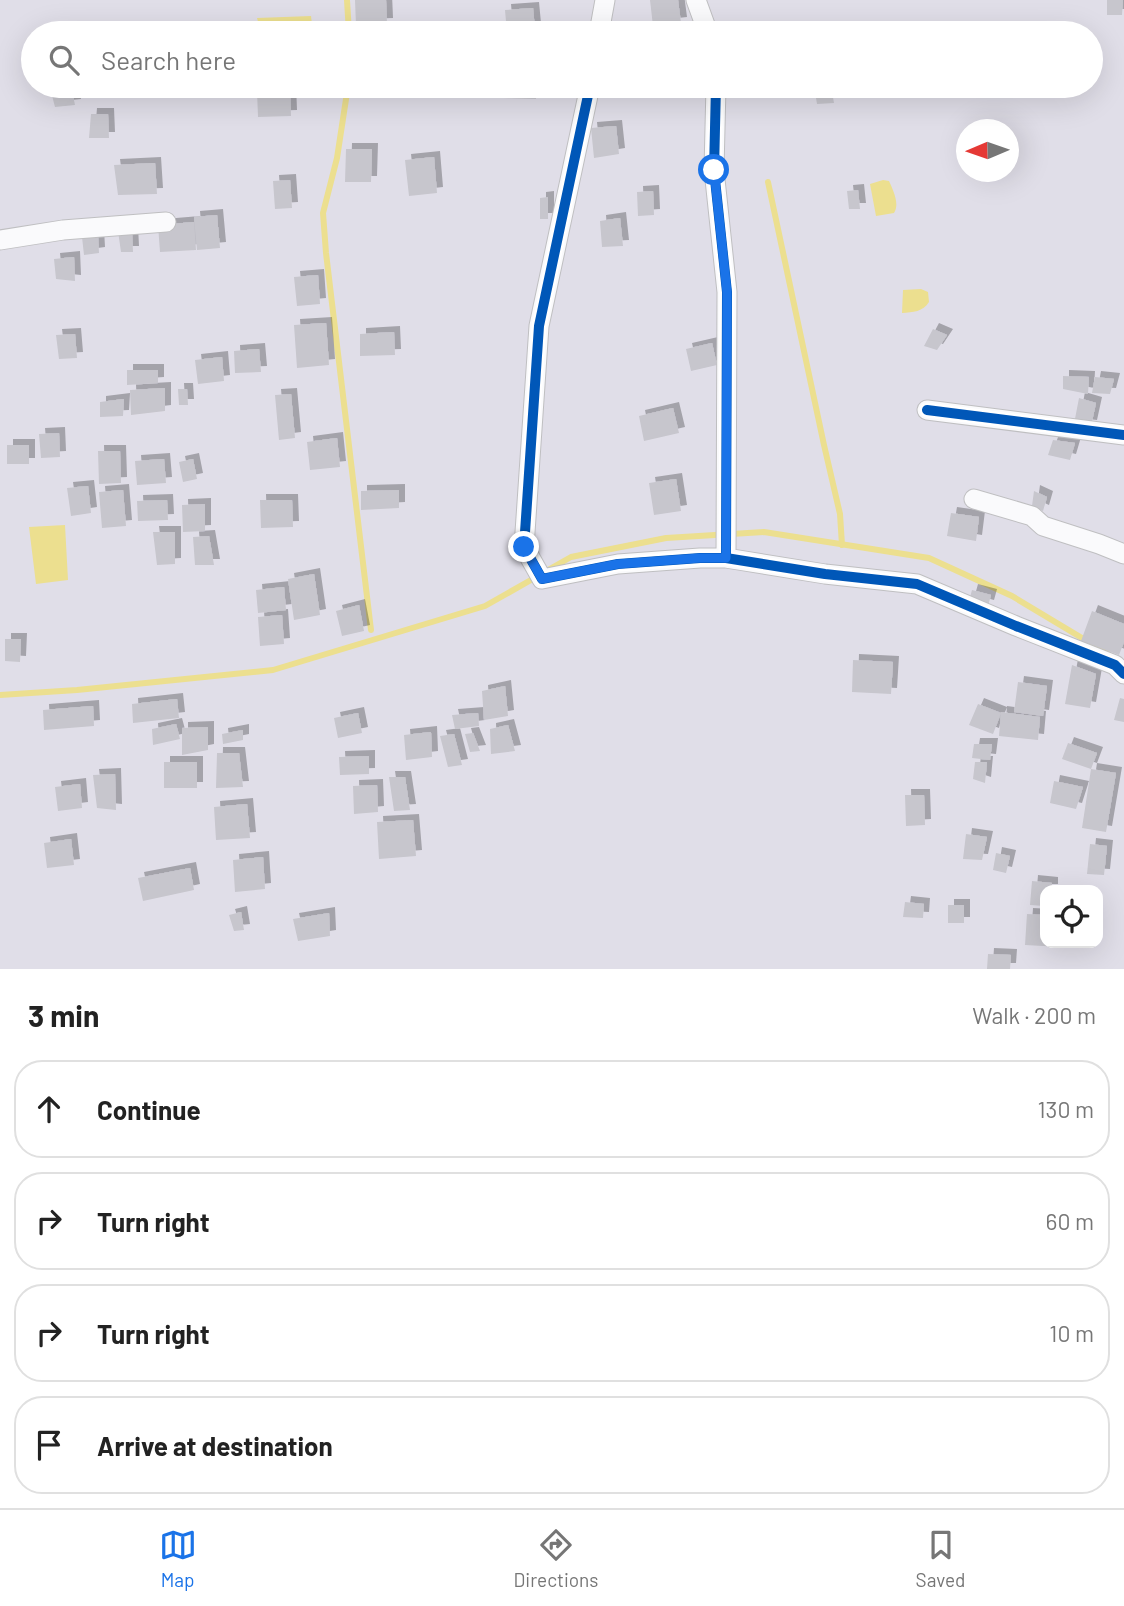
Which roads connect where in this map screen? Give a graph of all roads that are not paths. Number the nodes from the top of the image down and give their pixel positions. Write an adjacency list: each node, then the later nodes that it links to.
1 (604, 0): 3 (street)
2 (696, 0): 4 (street)
3 (601, 21)
4 (704, 21)
5 (587, 98): 13 (street)
6 (716, 98): 13 (street)
7 (166, 222): 8 (street)
8 (0, 240)
9 (928, 410): 10 (street)
10 (1124, 435)
11 (974, 499): 12 (street)
12 (1124, 554)
13 (726, 558): 14 (street)
14 (1121, 665)

